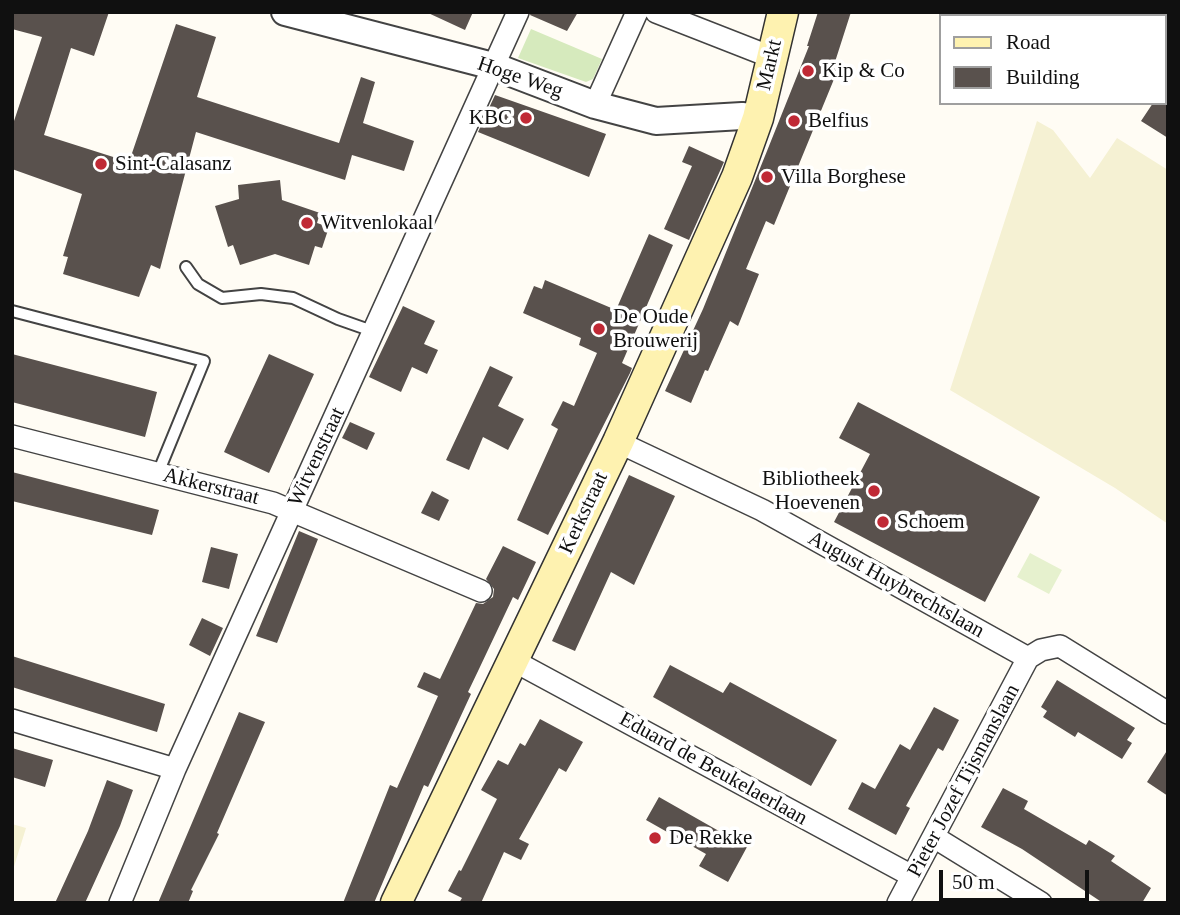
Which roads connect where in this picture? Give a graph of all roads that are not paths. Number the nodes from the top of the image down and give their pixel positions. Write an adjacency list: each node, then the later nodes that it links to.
1 (285, 12): 7 (street, Hoge Weg)
2 (518, 12): 7 (street, Witvenstraat)
3 (637, 12): 8 (street)
4 (656, 12): 6 (street)
5 (783, 12): 6 (main road, Markt)
6 (771, 57): 9 (main road, Markt)
7 (493, 66): 8 (street, Hoge Weg); 12 (street, Witvenstraat)
8 (595, 105): 9 (street, Hoge Weg)
9 (758, 118): 14 (main road, Kerkstraat)
10 (187, 267): 12 (lane)
11 (12, 311): 15 (lane)
12 (375, 332): 16 (street, Witvenstraat)
13 (12, 436): 15 (street, Akkerstraat)
14 (618, 442): 18 (street, August Huybrechtslaan); 19 (main road, Kerkstraat)
15 (158, 473): 16 (street, Akkerstraat)
16 (292, 510): 17 (street, Akkerstraat); 22 (street, Witvenstraat)
17 (481, 591)
18 (1028, 658): 20 (street); 23 (street, Pieter Jozef Tijsmanslaan)
19 (514, 661): 24 (street, Eduard de Beukelaerlaan); 26 (main road, Kerkstraat)
20 (1168, 713)
21 (12, 720): 22 (street)
22 (175, 769): 25 (street, Witvenstraat)
23 (934, 837): 24 (street, Pieter Jozef Tijsmanslaan); 28 (street)
24 (912, 876): 27 (street, Pieter Jozef Tijsmanslaan)
25 (120, 903)
26 (396, 903)
27 (898, 903)
28 (1041, 903)

